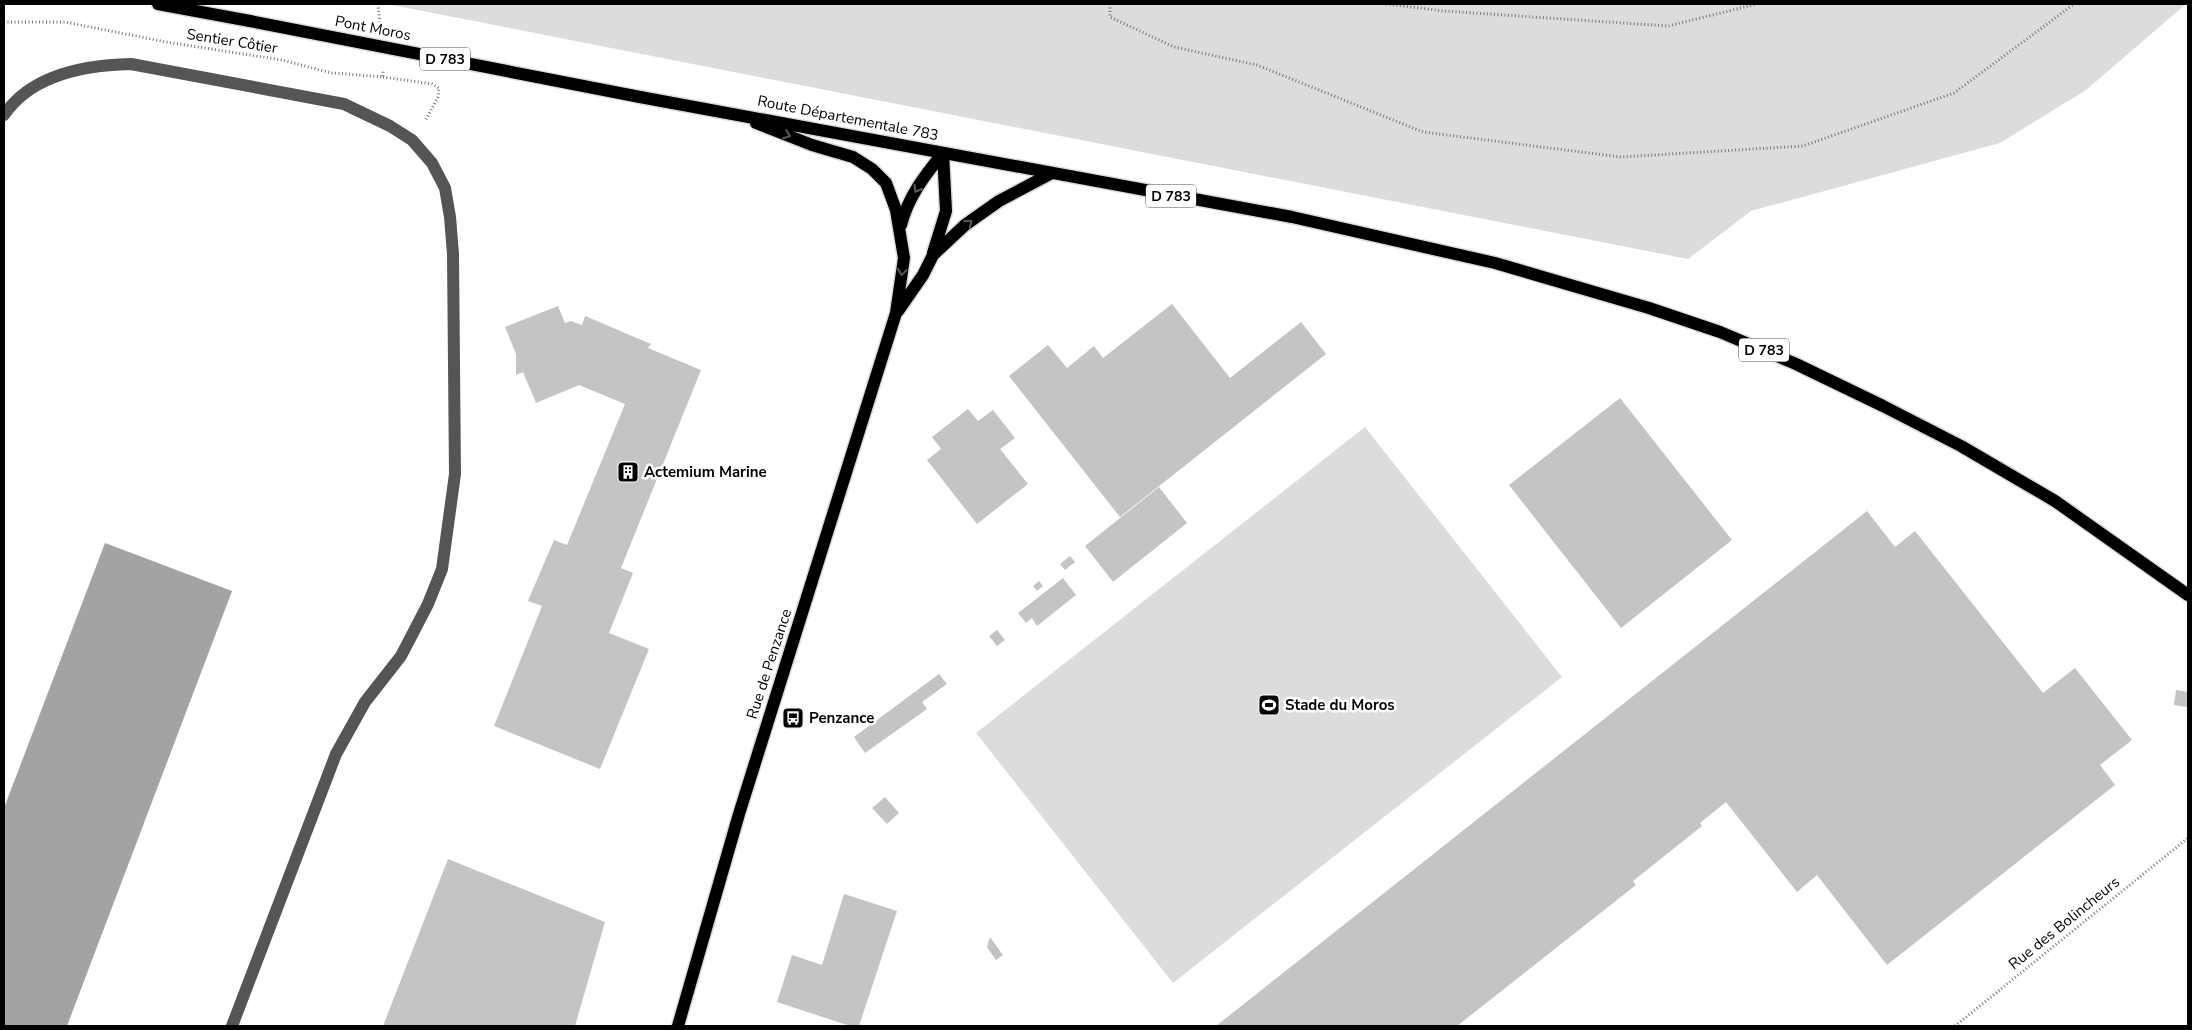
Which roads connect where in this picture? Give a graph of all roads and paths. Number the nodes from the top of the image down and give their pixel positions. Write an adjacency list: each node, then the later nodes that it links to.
1 (158, 4): 11 (main road, Pont Moros / D 783, bridge)
2 (378, 4): 8 (path)
3 (1110, 4): 6 (path)
4 (1386, 4): 5 (path)
5 (1758, 4)
6 (2074, 4)
7 (4, 22): 10 (path, Sentier Côtier)
8 (380, 31)
9 (383, 68): 10 (path)
10 (383, 77): 14 (path, Sentier Côtier)
11 (640, 97): 12 (main road, Route Départementale 783 / D 783)
12 (725, 111): 15 (main road, Route Départementale 783 / D 783); 17 (main road, Rue de Penzance, one-way to 17)
13 (4, 115): 14 (street)
14 (412, 140): 22 (street)
15 (943, 153): 16 (main road, Route Départementale 783 / D 783); 17 (main road, one-way to 17); 18 (main road)
16 (1050, 174): 18 (main road, Rue de Penzance, one-way to 16); 20 (main road, D 783)
17 (900, 230): 19 (main road, Rue de Penzance, one-way to 19)
18 (933, 255): 19 (main road, Rue de Penzance)
19 (896, 313): 23 (main road, Rue de Penzance)
20 (2188, 595)
21 (2188, 838): 24 (path, Rue des Bolincheurs)
22 (232, 1026)
23 (678, 1026)
24 (1955, 1026)

